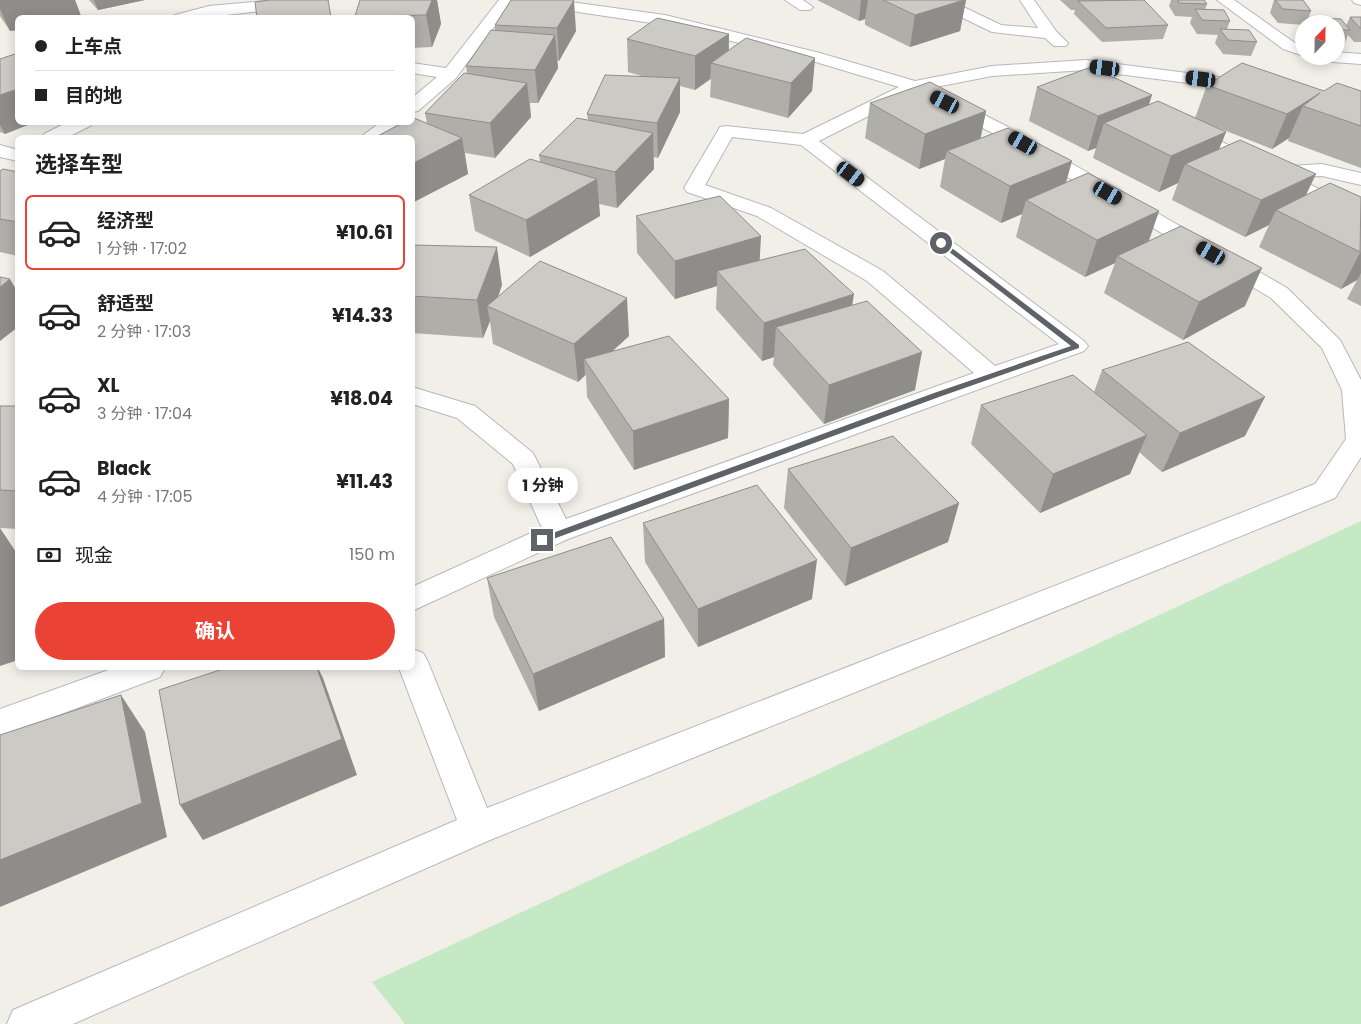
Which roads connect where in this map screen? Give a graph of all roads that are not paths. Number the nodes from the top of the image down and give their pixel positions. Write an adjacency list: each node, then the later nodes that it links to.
1 (321, 0): 7 (street)
2 (507, 0): 14 (street)
3 (525, 0): 15 (street)
4 (937, 0): 8 (street)
5 (1027, 0): 8 (street)
6 (1224, 0): 9 (street)
7 (210, 14)
8 (1050, 34): 12 (street)
9 (1295, 48)
10 (1345, 58): 11 (street)
11 (1361, 59)
12 (1086, 65): 15 (street); 16 (street)
13 (415, 68): 14 (street)
14 (450, 74): 17 (street)
15 (914, 86): 23 (street); 34 (street)
16 (1268, 88)
17 (415, 104)
18 (1174, 124): 24 (street)
19 (78, 125): 21 (street)
20 (390, 125): 22 (street)
21 (56, 135)
22 (373, 135)
23 (806, 140): 27 (street); 27 (street)
24 (1271, 173): 25 (street); 26 (street)
25 (1361, 179)
26 (1361, 218)
27 (991, 376): 29 (street)
28 (415, 396): 29 (street)
29 (558, 532): 30 (street)
30 (415, 599)
31 (144, 670): 33 (street)
32 (415, 670): 34 (street)
33 (0, 723)
34 (478, 828): 35 (street)
35 (27, 1024)

